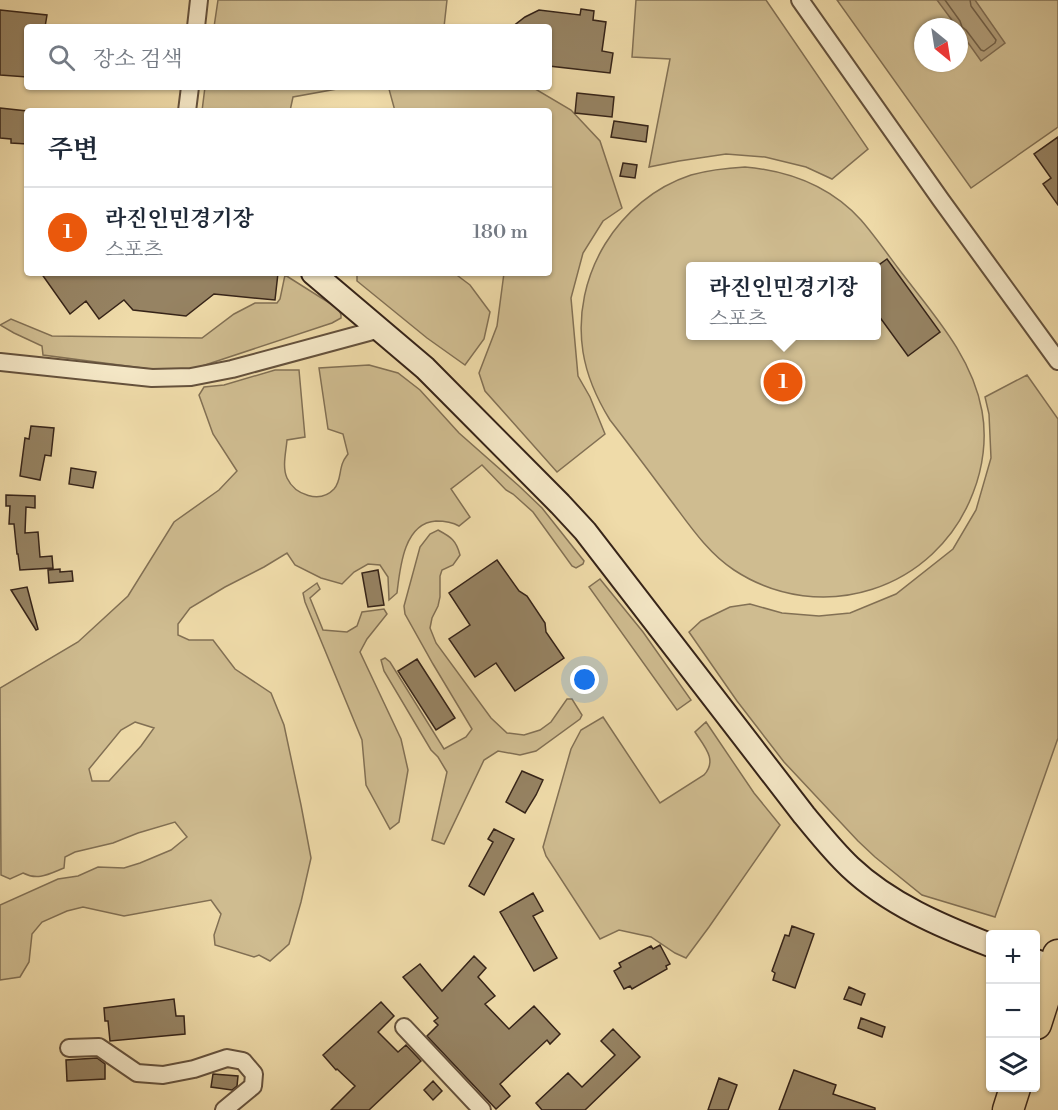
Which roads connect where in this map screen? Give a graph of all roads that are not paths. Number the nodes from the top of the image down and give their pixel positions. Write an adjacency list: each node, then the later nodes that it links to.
1 (199, 0): 3 (street)
2 (800, 0): 8 (street)
3 (196, 24)
4 (190, 90): 5 (street)
5 (187, 108)
6 (317, 276): 7 (street)
7 (380, 329): 9 (street); 10 (street)
8 (1058, 361)
9 (0, 362)
10 (986, 943)
11 (1051, 963): 12 (highway)
12 (1040, 1005)
13 (404, 1027): 17 (street)
14 (69, 1048): 16 (street)
15 (1014, 1092): 18 (highway)
16 (224, 1110)
17 (482, 1110)
18 (1008, 1110)

